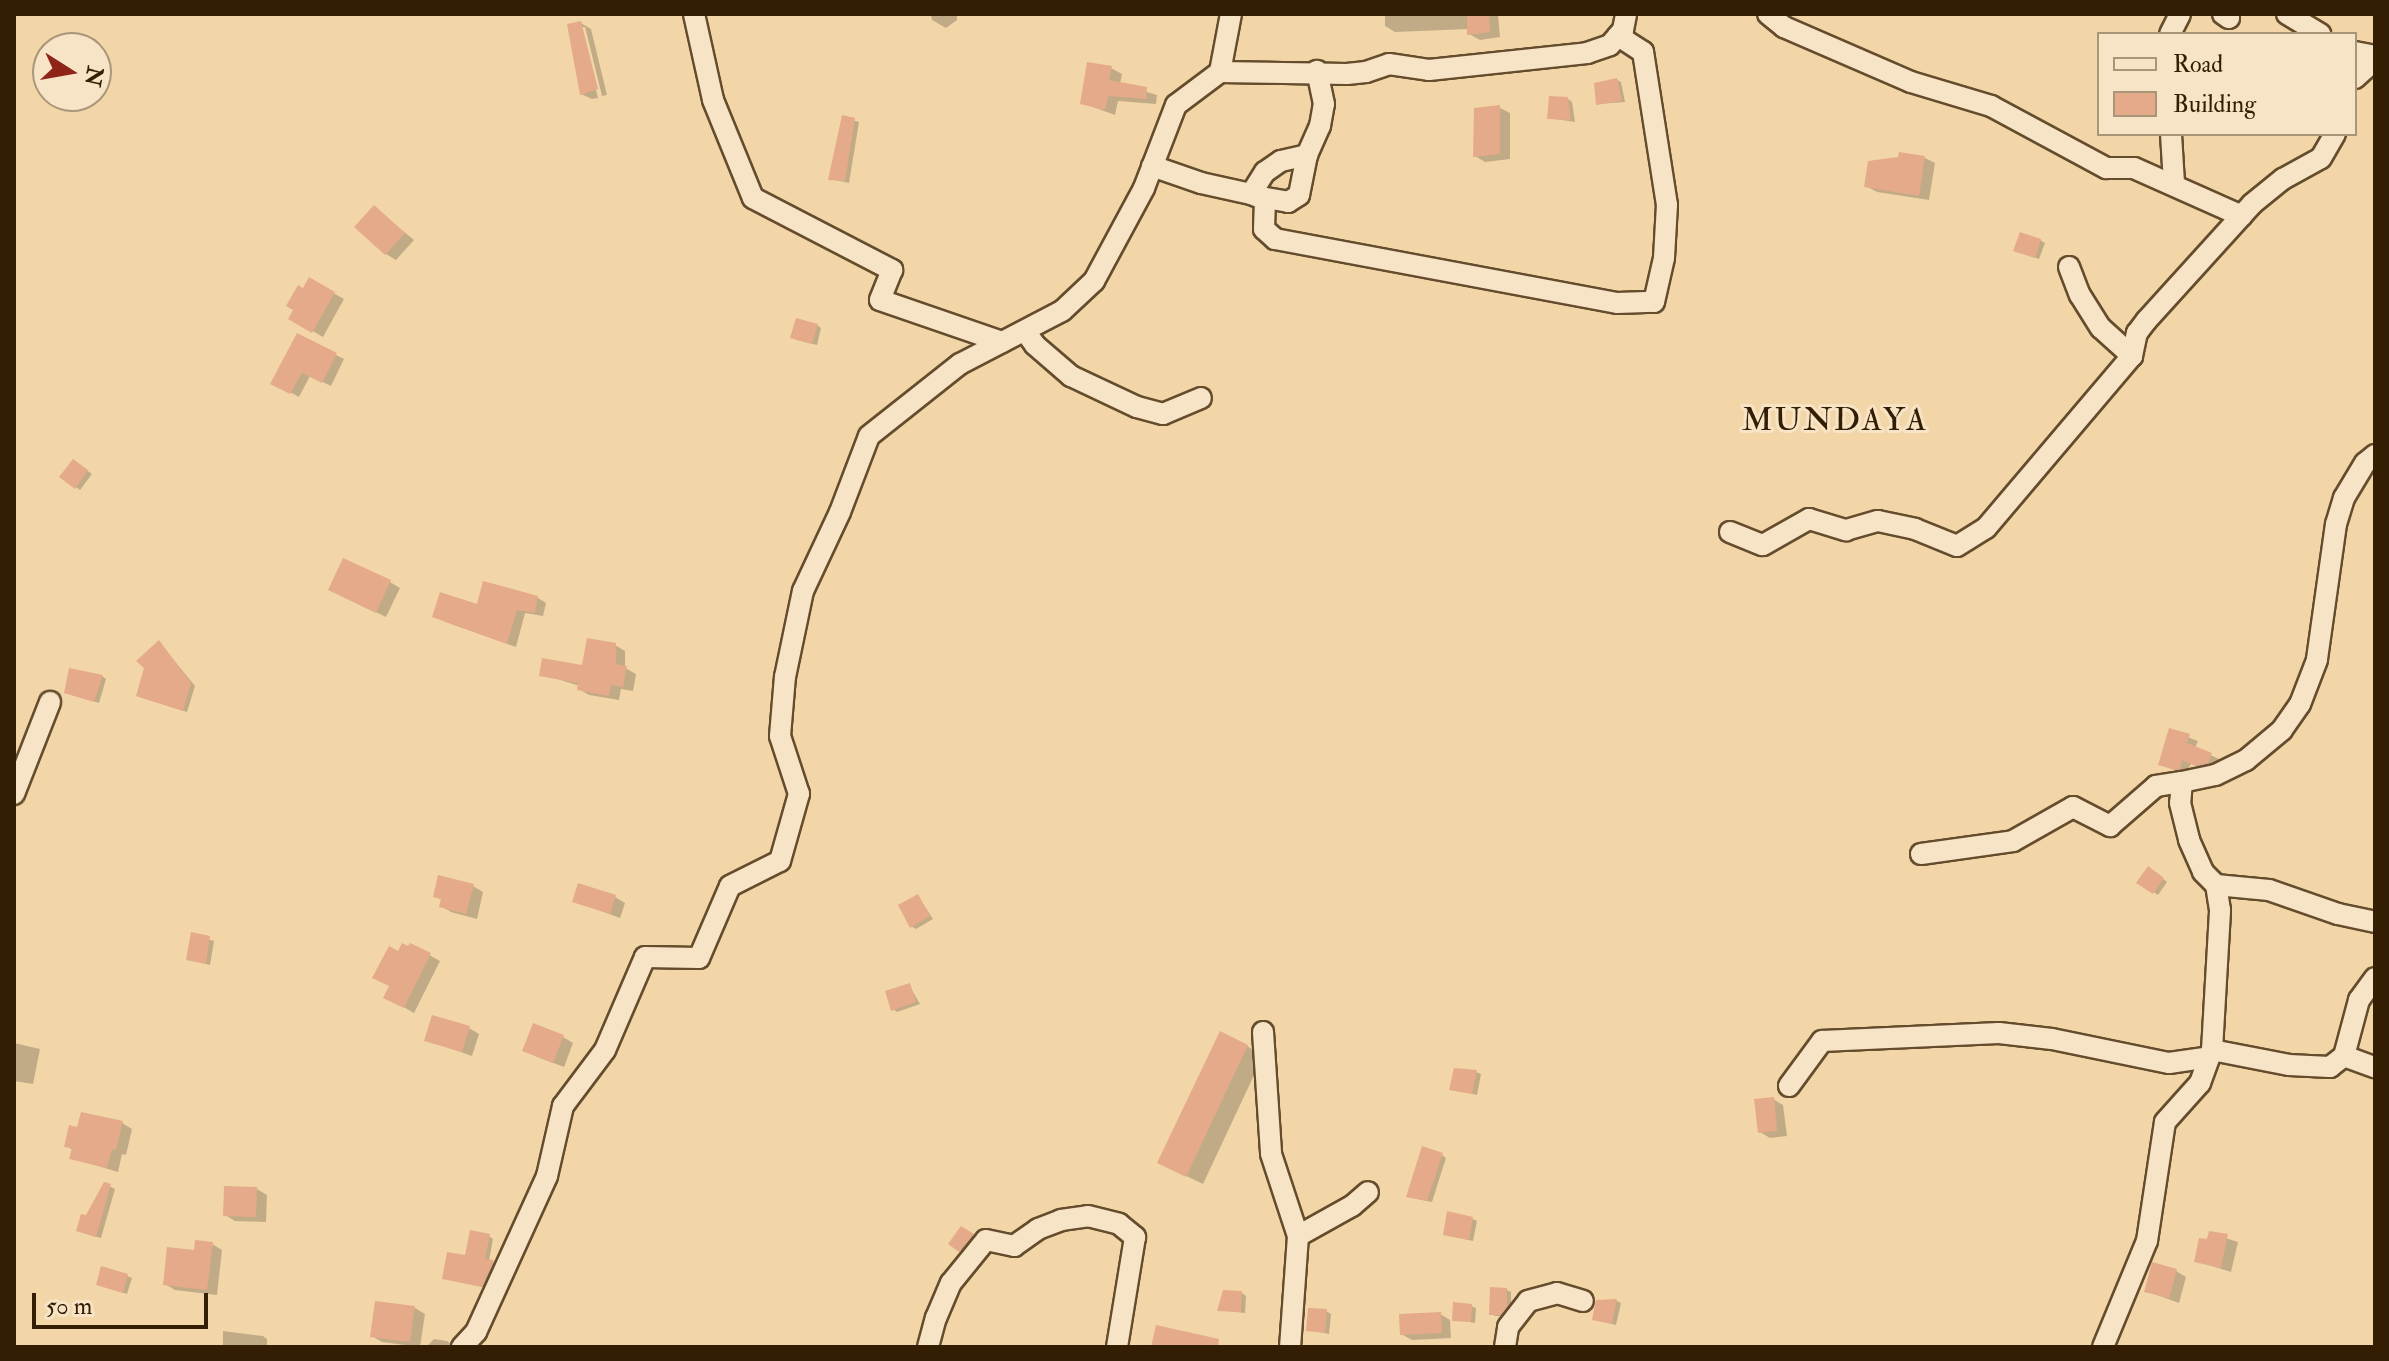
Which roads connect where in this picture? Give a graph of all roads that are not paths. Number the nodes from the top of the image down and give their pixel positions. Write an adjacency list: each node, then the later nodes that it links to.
1 (694, 14): 23 (street)
2 (1231, 14): 12 (street)
3 (1626, 14): 9 (street)
4 (1768, 14): 18 (street)
5 (2180, 14): 7 (street)
6 (2287, 14): 8 (street)
7 (2171, 32)
8 (2317, 32)
9 (1618, 36): 11 (street); 19 (street)
10 (2375, 58): 13 (street)
11 (1317, 71): 12 (street); 16 (street)
12 (1220, 72): 17 (street)
13 (2357, 76)
14 (2171, 136): 18 (street)
15 (2334, 136): 20 (street)
16 (1307, 155): 19 (street); 19 (street)
17 (1152, 166): 19 (street); 22 (street)
18 (2174, 183): 20 (street)
19 (1258, 197)
20 (2242, 216): 24 (street)
21 (2069, 267): 24 (street)
22 (1025, 331): 23 (street); 25 (street)
23 (1002, 342): 43 (street)
24 (2132, 356): 27 (street)
25 (1201, 398)
26 (2375, 455): 29 (street)
27 (1730, 532)
28 (50, 702): 30 (street)
29 (2182, 782): 31 (street); 32 (street)
30 (14, 794)
31 (1921, 854)
32 (2216, 885): 33 (street); 36 (street)
33 (2375, 922)
34 (2375, 978): 37 (street)
35 (1263, 1032): 41 (street)
36 (2211, 1054): 37 (street); 39 (street); 48 (street)
37 (2344, 1056): 38 (street)
38 (2375, 1067)
39 (1789, 1086)
40 (1368, 1192): 41 (street)
41 (1298, 1236): 46 (street)
42 (1583, 1301): 47 (street)
43 (462, 1347)
44 (928, 1347): 45 (street)
45 (1117, 1347)
46 (1290, 1347)
47 (1505, 1347)
48 (2103, 1347)

